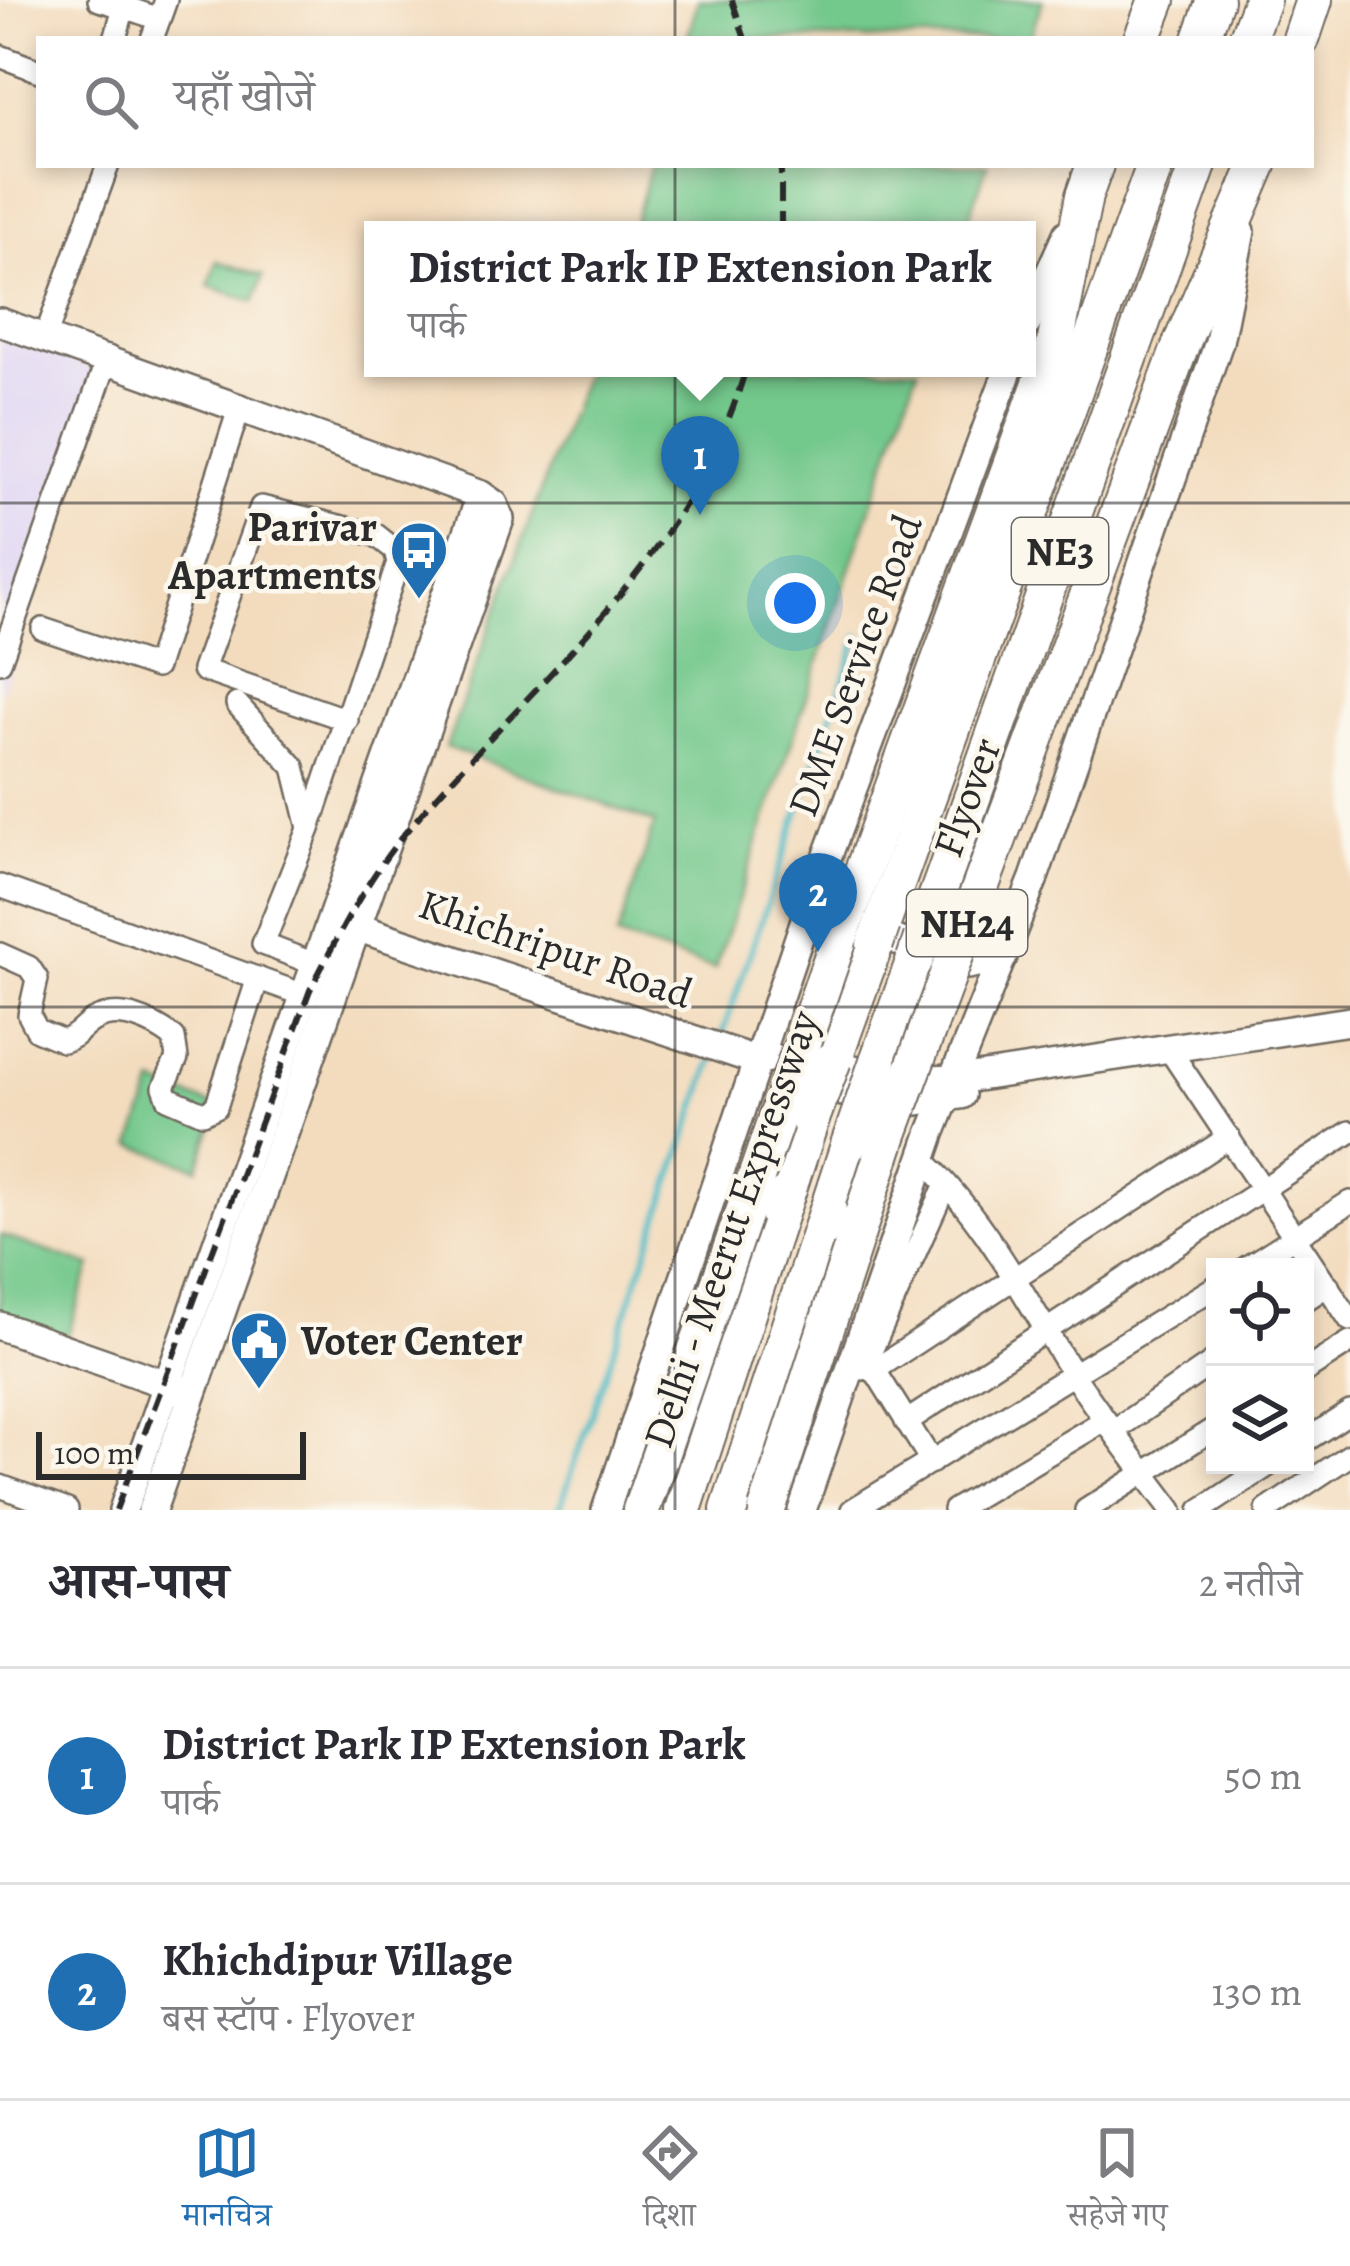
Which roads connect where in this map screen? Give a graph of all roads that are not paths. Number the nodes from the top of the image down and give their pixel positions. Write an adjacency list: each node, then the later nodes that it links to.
1 (99, 0): 6 (street)
2 (1157, 0): 9 (highway)
3 (1215, 0): 10 (highway)
4 (1262, 0): 11 (highway)
5 (1314, 0): 12 (highway)
6 (125, 3): 7 (street); 8 (street)
7 (159, 20)
8 (116, 36)
9 (1143, 36)
10 (1202, 36)
11 (1248, 36)
12 (1302, 36)
13 (0, 56): 14 (street)
14 (36, 70)
15 (106, 168): 22 (street)
16 (1154, 168): 84 (highway, Delhi - Meerut Expressway / NE3, bridge)
17 (1197, 168): 85 (highway, Delhi - Meerut Expressway / NE3, bridge)
18 (1253, 178): 38 (street); 86 (highway, Flyover / NH24, bridge)
19 (1089, 180): 21 (highway, Flyover / NH24)
20 (0, 322): 22 (street)
21 (1041, 334)
22 (45, 338): 23 (street)
23 (108, 357): 26 (street); 29 (street)
24 (1006, 377): 34 (street, DME Service Road)
25 (1026, 377): 83 (highway, Flyover / NH24, bridge)
26 (240, 406): 27 (street); 28 (street)
27 (481, 495): 35 (street); 36 (street)
28 (43, 629)
29 (0, 662)
30 (237, 704): 32 (street)
31 (346, 721): 31 (street); 32 (street)
32 (309, 829): 39 (street)
33 (0, 886): 40 (street)
34 (814, 892): 38 (street); 44 (street, DME Service Road)
35 (327, 920): 36 (street, Khichripur Road); 39 (street)
36 (356, 924): 44 (street, Khichripur Road); 68 (street)
37 (0, 954): 40 (street)
38 (1003, 957): 45 (street)
39 (312, 963): 41 (street)
40 (259, 978): 41 (street)
41 (301, 994): 68 (street)
42 (1350, 1021): 43 (street, Khichripur Road)
43 (1164, 1053): 45 (street, Khichripur Road); 47 (street)
44 (758, 1060): 45 (street, Khichripur Road); 51 (street, DME Service Road)
45 (949, 1088): 48 (street)
46 (1350, 1132): 50 (street)
47 (1229, 1137): 50 (street); 56 (street)
48 (923, 1160): 49 (street); 54 (street)
49 (946, 1184): 56 (street); 64 (street)
50 (1263, 1188): 53 (street); 62 (street)
51 (713, 1193): 54 (street); 82 (street, DME Service Road)
52 (1350, 1202): 53 (street)
53 (1294, 1238): 55 (street); 57 (street)
54 (891, 1252): 87 (street)
55 (1262, 1258)
56 (1014, 1276): 62 (street); 64 (street)
57 (1328, 1285): 59 (street); 60 (street)
58 (1206, 1293): 67 (street)
59 (1314, 1294)
60 (1350, 1320)
61 (0, 1326): 68 (street)
62 (1047, 1332): 67 (street); 70 (street)
63 (1350, 1342): 66 (street)
64 (870, 1364): 70 (street); 88 (street)
65 (1207, 1366): 71 (street)
66 (1313, 1366)
67 (1074, 1375): 71 (street); 75 (street)
68 (179, 1389): 80 (street); 81 (street)
69 (1350, 1412): 73 (street)
70 (906, 1422): 75 (street)
71 (1109, 1425): 76 (street); 90 (street)
72 (1206, 1434): 76 (street)
73 (1314, 1435)
74 (1350, 1455): 94 (street)
75 (932, 1462): 89 (street)
76 (1144, 1473): 91 (street); 92 (street)
77 (1255, 1474): 93 (street)
78 (0, 1486): 79 (street)
79 (68, 1510)
80 (123, 1510)
81 (152, 1510)
82 (606, 1510)
83 (641, 1510)
84 (683, 1510)
85 (729, 1510)
86 (767, 1510)
87 (802, 1510)
88 (814, 1510)
89 (852, 1510)
90 (954, 1510)
91 (1086, 1510)
92 (1172, 1510)
93 (1201, 1510)
94 (1268, 1510)

